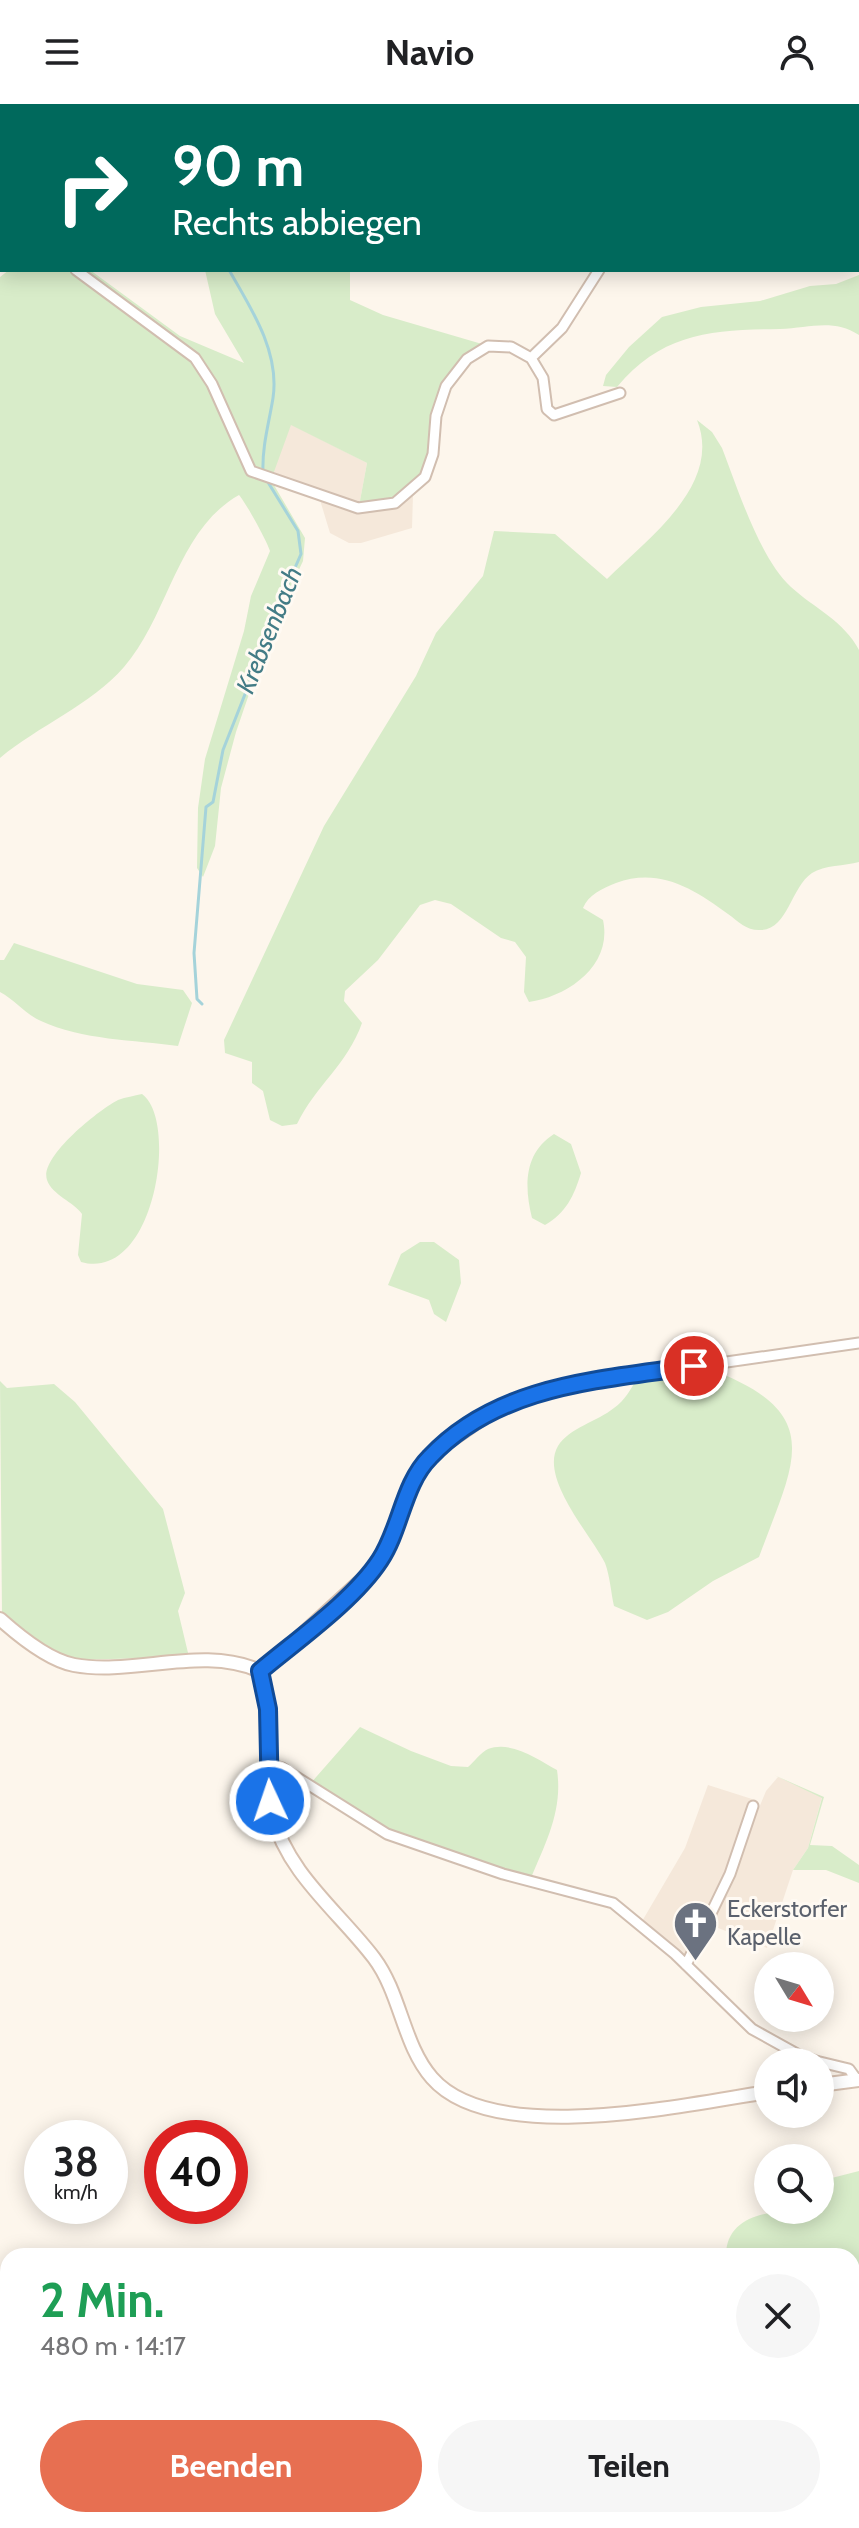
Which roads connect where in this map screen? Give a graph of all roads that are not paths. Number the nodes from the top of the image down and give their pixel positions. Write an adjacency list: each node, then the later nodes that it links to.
1 (79, 272): 3 (street)
2 (598, 272): 3 (street)
3 (531, 358): 4 (street)
4 (620, 393)
5 (859, 1343): 7 (street)
6 (0, 1619): 7 (street)
7 (260, 1671): 8 (street)
8 (268, 1764): 10 (street); 15 (street)
9 (753, 1806): 10 (street)
10 (686, 1965): 11 (street)
11 (786, 2048)
12 (834, 2065): 13 (street)
13 (858, 2080): 14 (street)
14 (834, 2083)
15 (754, 2094)

